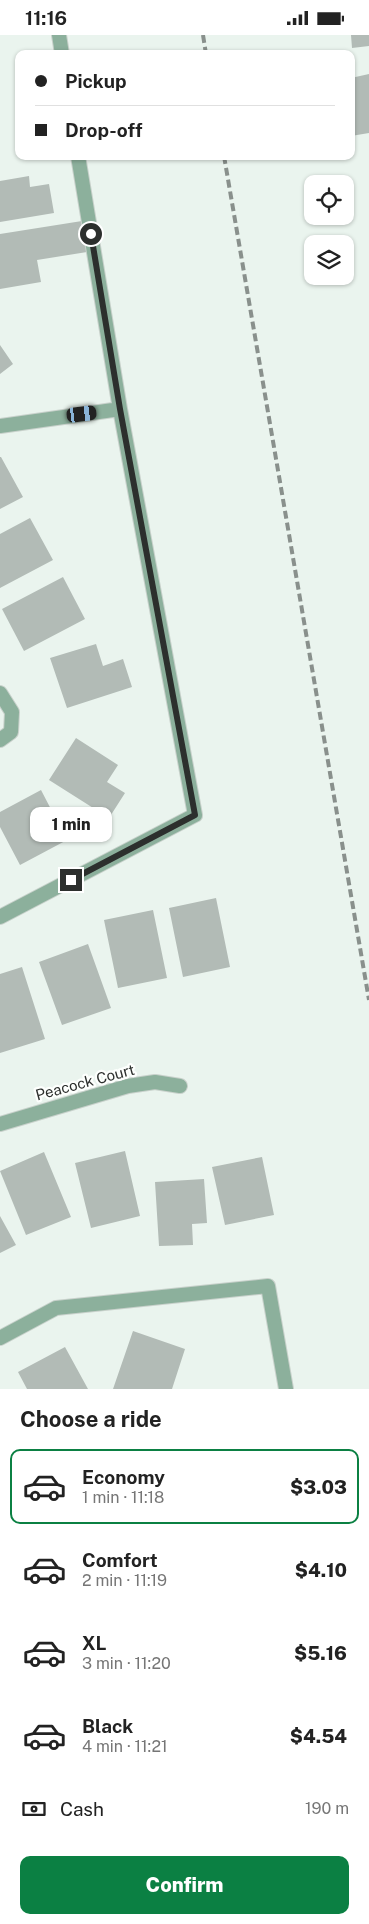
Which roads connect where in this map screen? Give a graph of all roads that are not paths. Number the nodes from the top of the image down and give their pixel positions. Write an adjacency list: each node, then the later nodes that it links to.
1 (58, 35): 2 (street)
2 (61, 50)
3 (79, 160): 4 (street)
4 (120, 409): 5 (street); 8 (street)
5 (0, 425)
6 (0, 693): 7 (street)
7 (6, 736)
8 (0, 917)
9 (180, 1086): 10 (street, Peacock Court)
10 (0, 1124)
11 (0, 1338): 12 (street)
12 (286, 1389)

